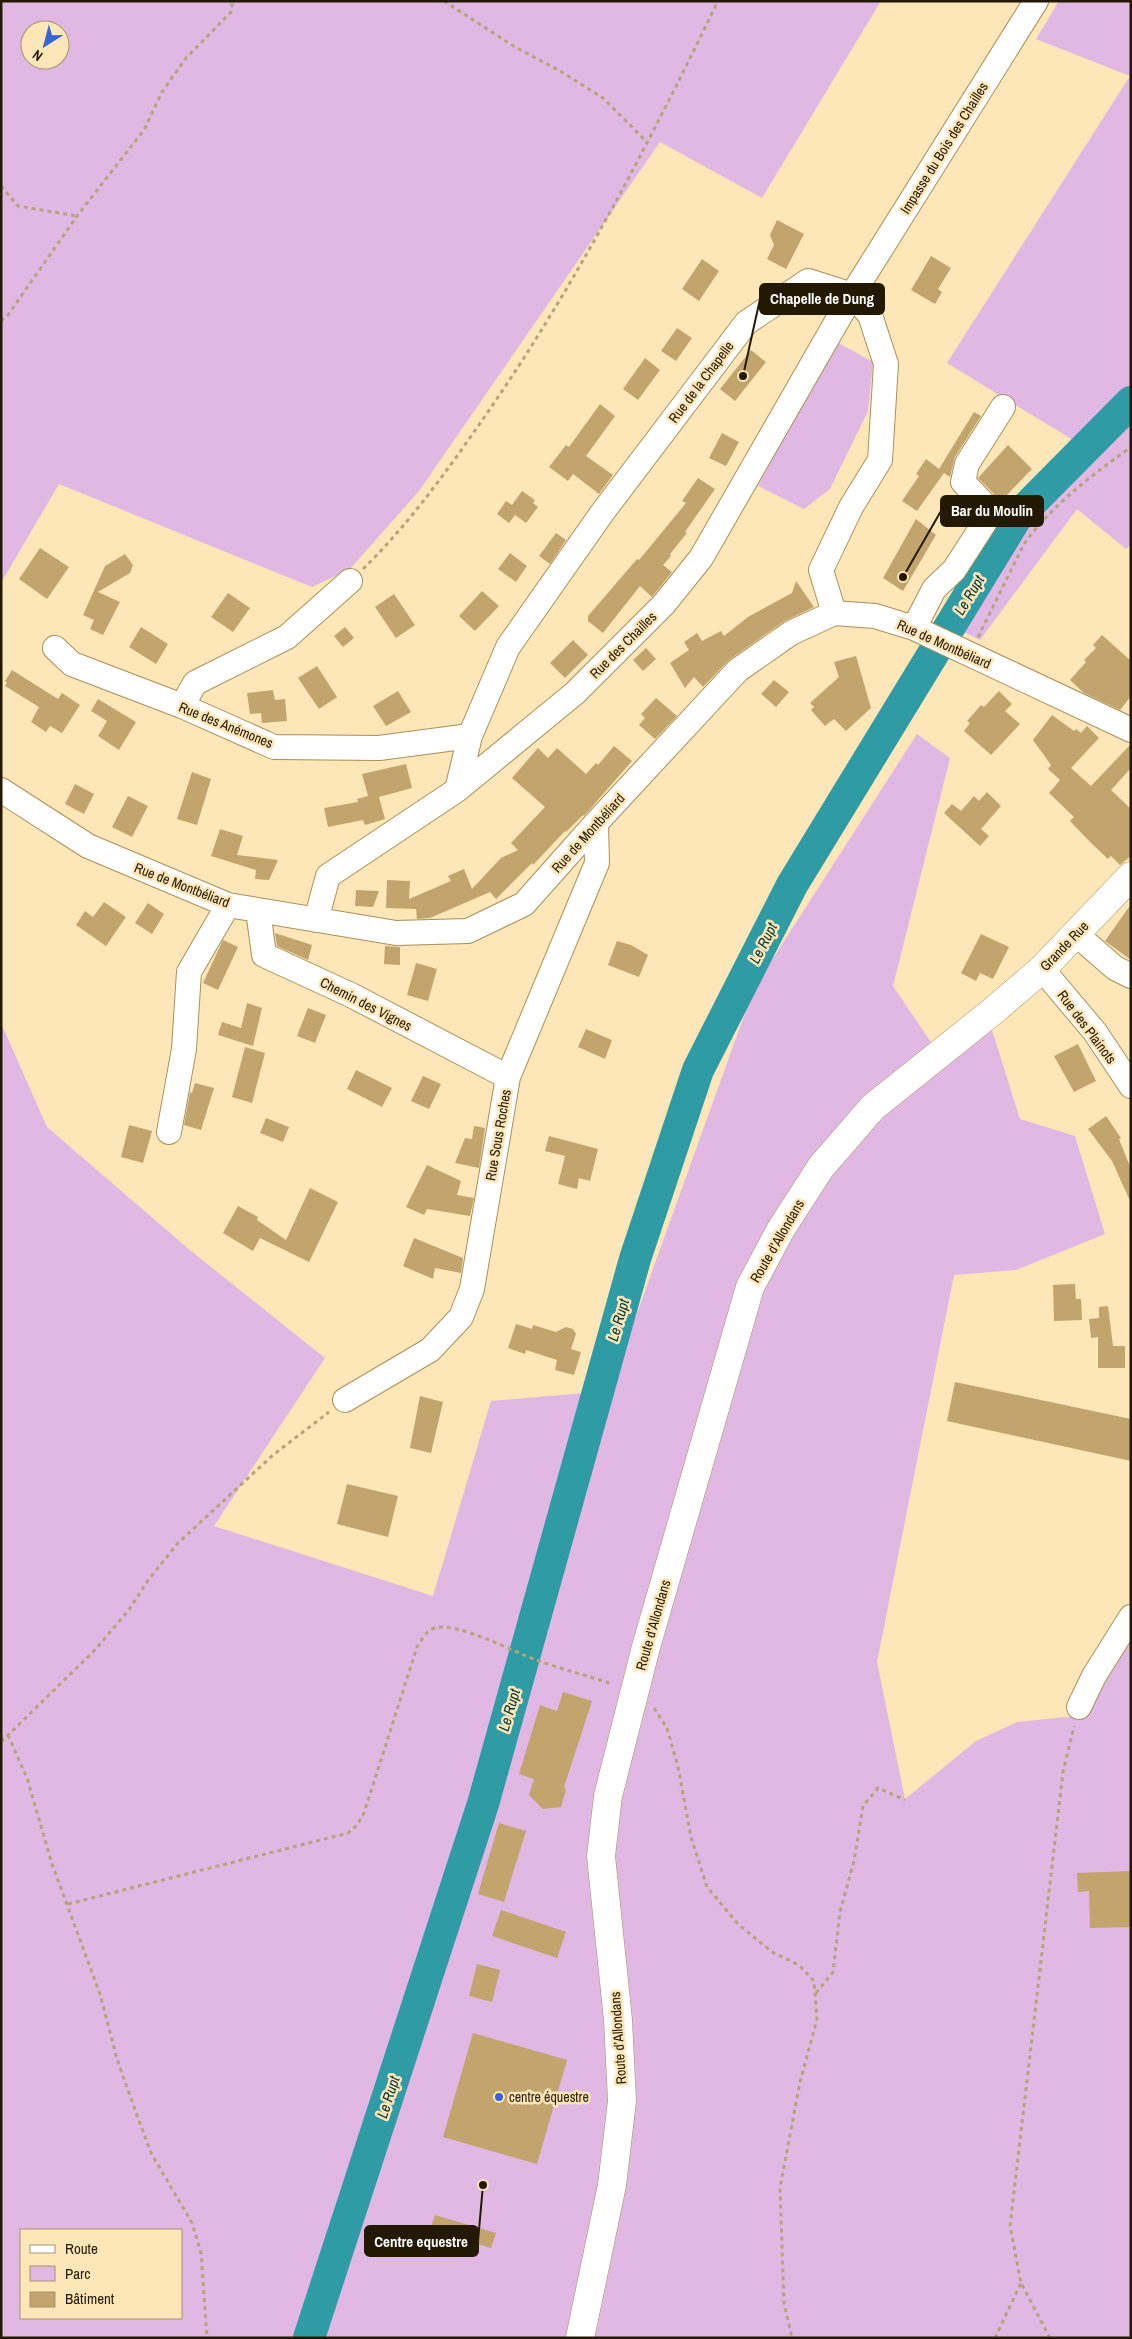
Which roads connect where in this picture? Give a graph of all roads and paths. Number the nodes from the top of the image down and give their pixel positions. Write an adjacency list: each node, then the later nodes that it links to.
1 (232, 1): 7 (path)
2 (444, 1): 5 (path)
3 (718, 1): 5 (path)
4 (1036, 1): 8 (street, Impasse du Bois des Chailles)
5 (648, 142): 12 (path)
6 (1, 186): 7 (path)
7 (77, 216): 9 (path)
8 (852, 295): 13 (street); 19 (street, Rue de la Chapelle); 21 (street, Rue des Chailles)
9 (1, 321)
10 (1003, 406): 14 (street)
11 (1131, 447): 16 (path)
12 (350, 581): 17 (street)
13 (834, 613): 14 (street, Rue de Montbéliard); 22 (street, Rue de Montbéliard)
14 (914, 628): 16 (street, Rue de Montbéliard)
15 (55, 648): 17 (street, Rue des Anémones)
16 (971, 648): 18 (street, Rue de Montbéliard)
17 (182, 706): 19 (street, Rue des Anémones)
18 (1131, 730)
19 (470, 736): 21 (street, Rue de la Chapelle)
20 (1, 790): 24 (street, Rue de Montbéliard)
21 (457, 790): 26 (street, Rue des Chailles)
22 (596, 823): 26 (street, Rue de Montbéliard); 31 (street, Rue Sous Roches)
23 (1131, 876): 27 (main road, Grande Rue)
24 (228, 905): 25 (street, Rue de Montbéliard); 33 (street)
25 (258, 910): 26 (street, Rue de Montbéliard); 31 (street, Chemin des Vignes)
26 (316, 920)
27 (1076, 934): 28 (main road, Grande Rue); 29 (street)
28 (1042, 969): 30 (main road, Grande Rue); 32 (street, Rue des Plainots)
29 (1131, 976)
30 (993, 1011): 36 (main road, Route d’Allondans)
31 (508, 1077): 34 (street, Rue Sous Roches)
32 (1131, 1086)
33 (169, 1132)
34 (345, 1400): 38 (path)
35 (1131, 1617): 37 (street)
36 (634, 1694): 41 (path); 42 (path); 45 (main road, Route d’Allondans)
37 (1079, 1707): 43 (path)
38 (8, 1735): 39 (path); 41 (path)
39 (1, 1742)
40 (905, 1800): 42 (path)
41 (68, 1904): 44 (path)
42 (815, 1994): 46 (path)
43 (1021, 2283): 47 (path); 48 (path)
44 (206, 2338)
45 (580, 2338)
46 (792, 2338)
47 (995, 2338)
48 (1050, 2338)

